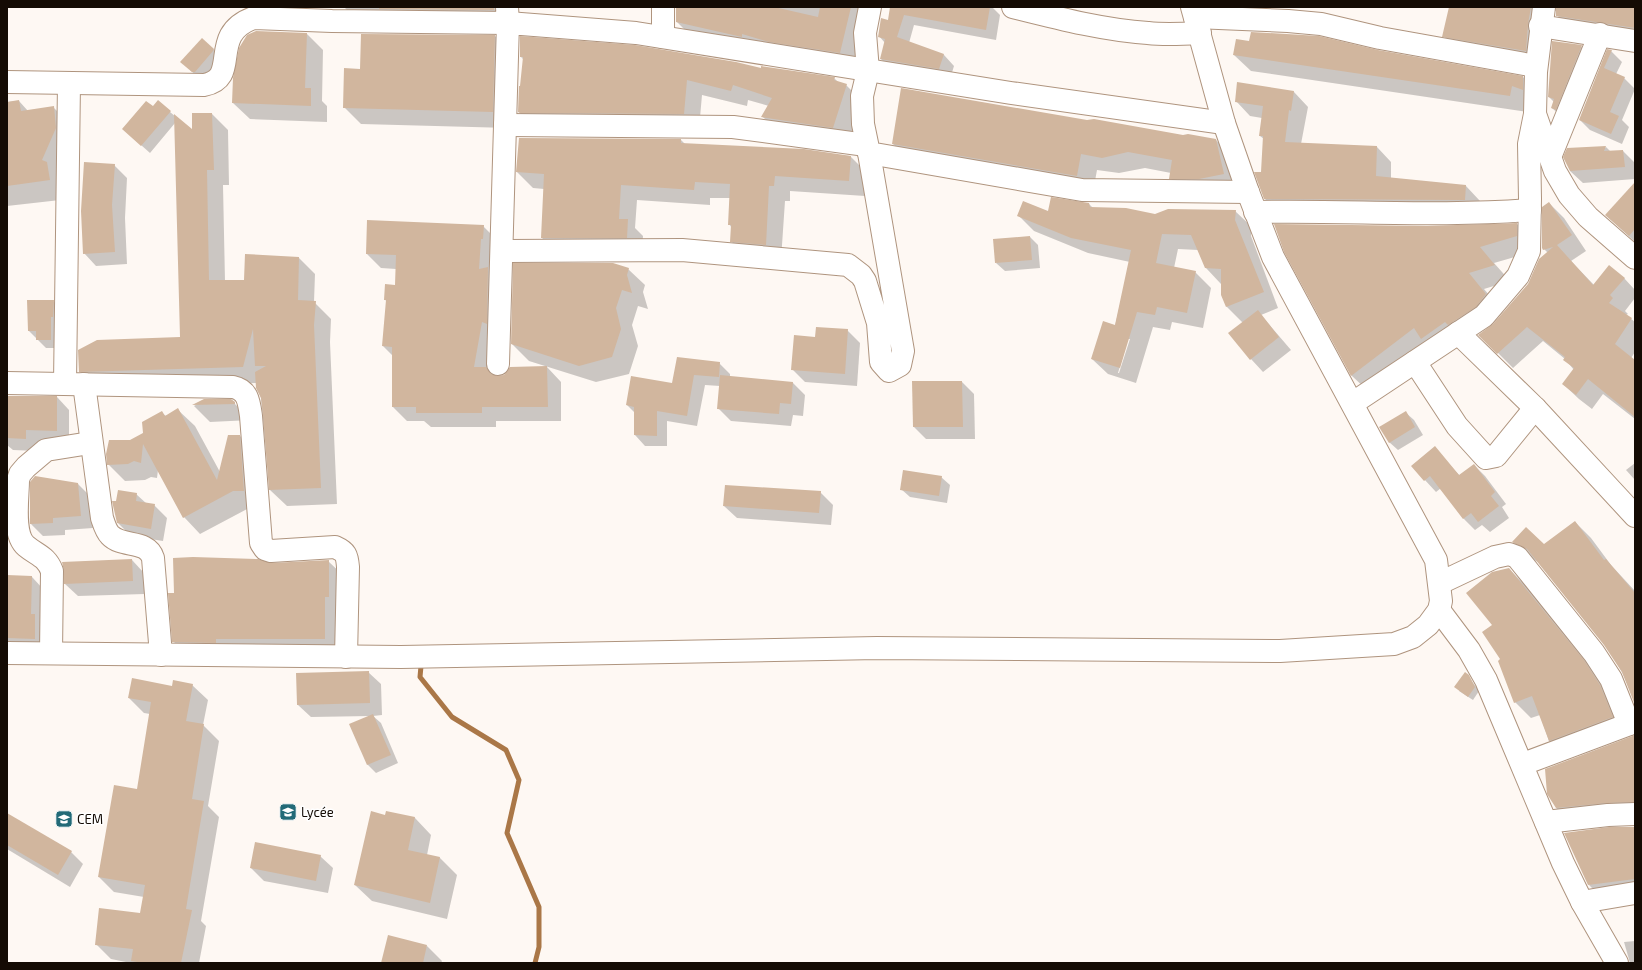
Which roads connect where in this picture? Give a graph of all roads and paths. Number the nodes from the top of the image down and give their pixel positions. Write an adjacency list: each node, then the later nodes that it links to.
1 (663, 7): 9 (street)
2 (870, 7): 12 (street)
3 (1013, 7): 7 (street)
4 (321, 14): 5 (street); 14 (street)
5 (508, 15): 9 (street); 17 (street)
6 (1542, 17): 8 (street); 11 (street)
7 (1196, 19): 11 (street); 16 (street)
8 (1600, 34): 10 (street); 19 (street)
9 (663, 37): 12 (street)
10 (1635, 41)
11 (1536, 66): 15 (street)
12 (868, 71): 16 (street); 18 (street)
13 (7, 82): 14 (street)
14 (69, 83): 28 (street)
15 (1535, 114): 19 (street); 21 (street)
16 (1224, 123): 20 (street)
17 (505, 125): 18 (street); 22 (street)
18 (868, 149): 20 (street); 22 (street)
19 (1550, 157): 23 (street)
20 (1252, 202): 21 (street); 29 (street)
21 (1530, 210): 24 (street)
22 (502, 251): 26 (street)
23 (1635, 258)
24 (1458, 333): 25 (street); 30 (street)
25 (1415, 362): 29 (street); 30 (street)
26 (498, 364)
27 (7, 383): 28 (street)
28 (74, 383): 31 (street); 38 (street)
29 (1353, 404): 33 (street)
30 (1535, 408): 32 (street)
31 (90, 443): 36 (street); 37 (street)
32 (1635, 516)
33 (1440, 583): 34 (street); 39 (street)
34 (1439, 610): 38 (street); 40 (street)
35 (7, 653): 36 (street)
36 (51, 653): 37 (street)
37 (161, 654): 38 (street)
38 (346, 657)
39 (1632, 723): 40 (street)
40 (1523, 764): 42 (street)
41 (1635, 814): 42 (street)
42 (1546, 822): 44 (street)
43 (1635, 893): 44 (street)
44 (1582, 902): 45 (street)
45 (1617, 963)

